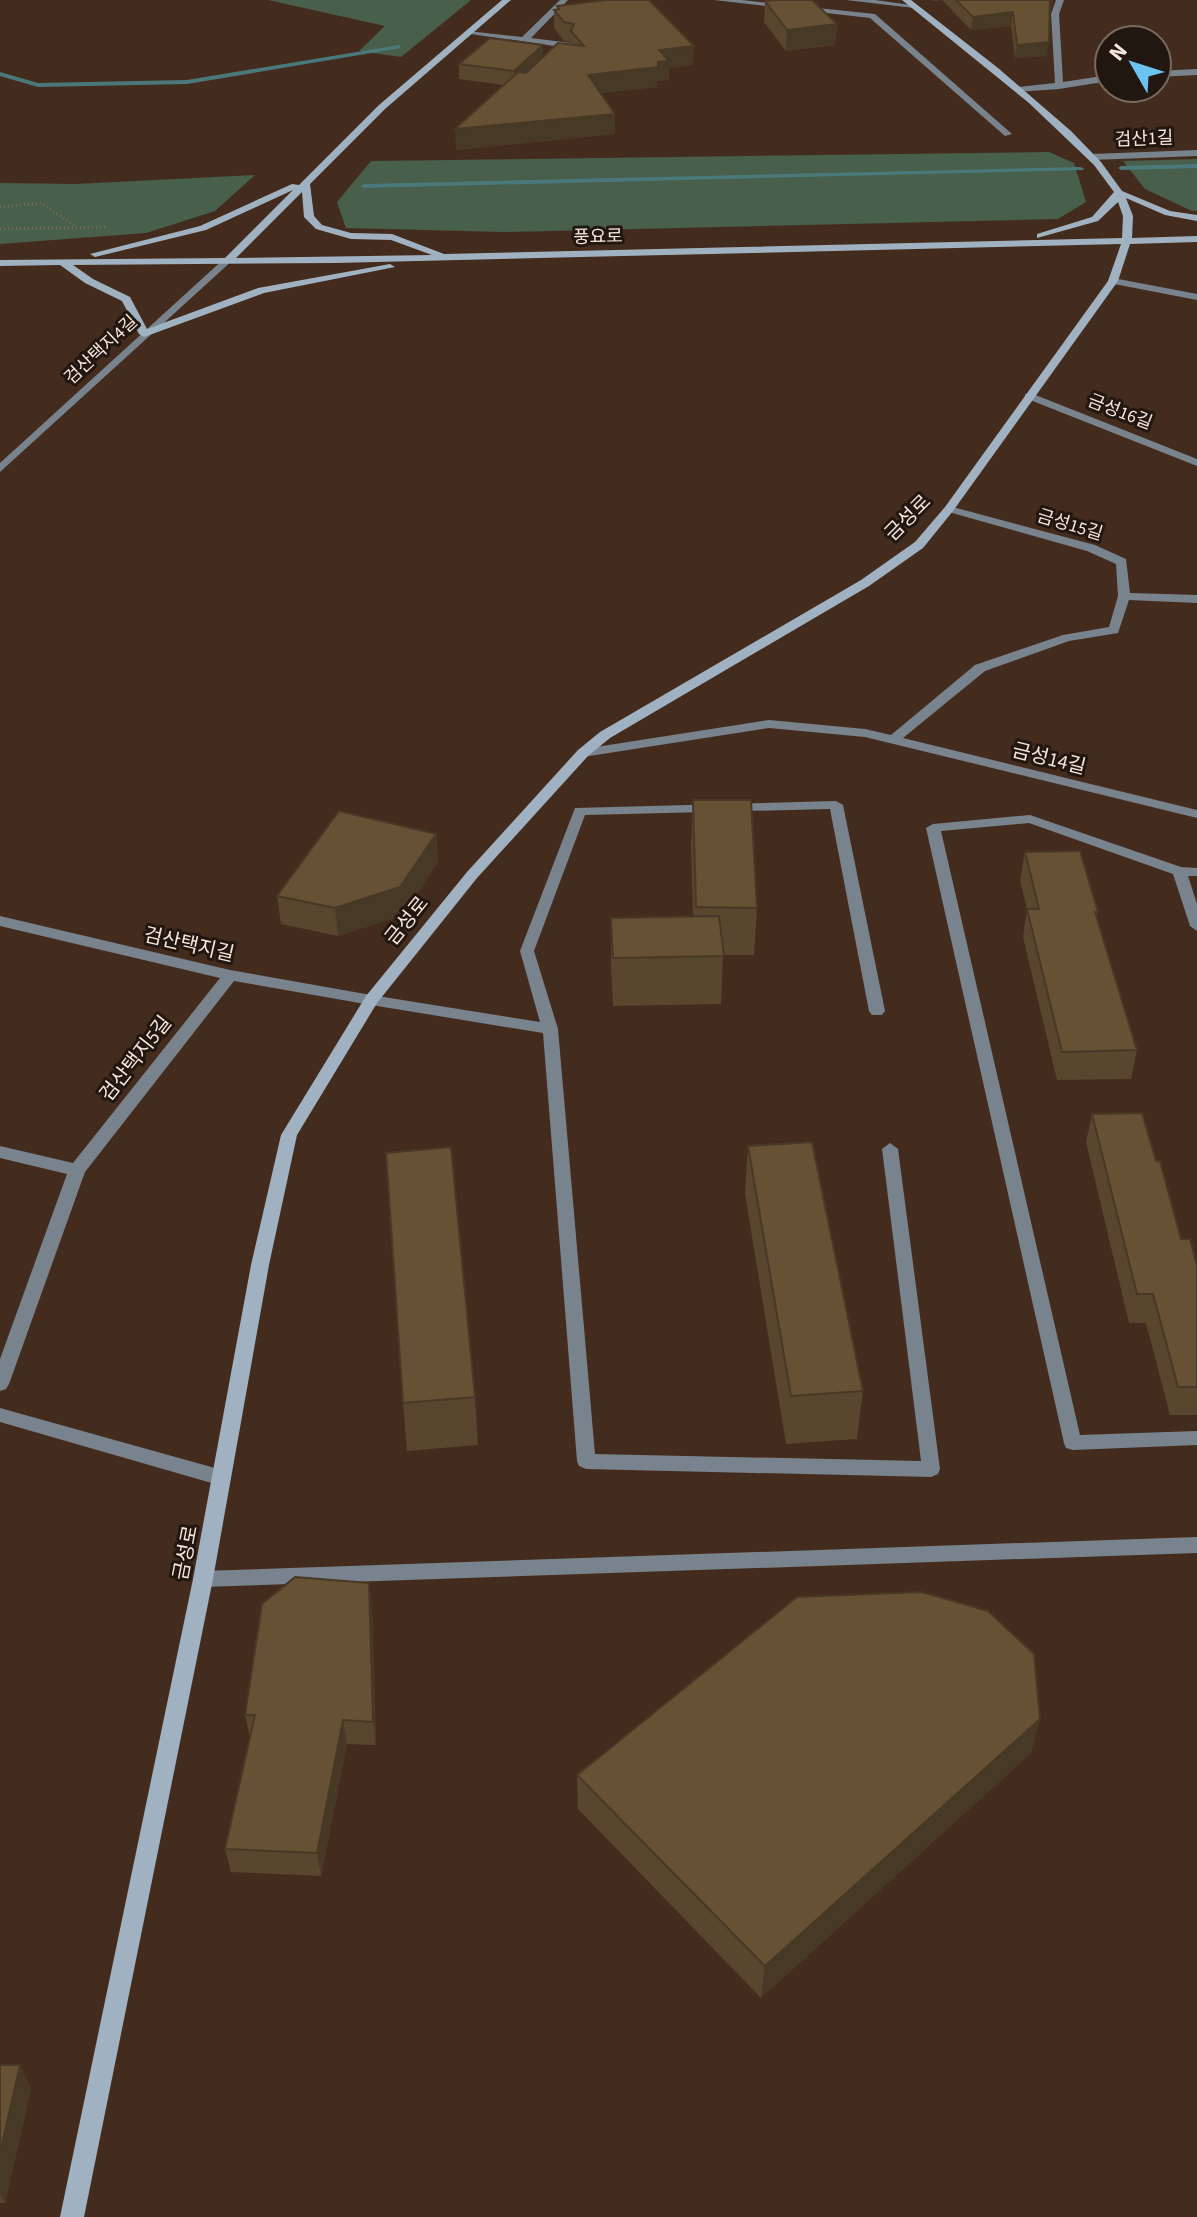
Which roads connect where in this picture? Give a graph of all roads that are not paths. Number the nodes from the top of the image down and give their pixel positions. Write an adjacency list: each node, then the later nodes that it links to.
1 (507, 0): 7 (street)
2 (564, 0): 8 (street)
3 (718, 0): 15 (street)
4 (850, 0): 6 (street)
5 (1060, 0): 13 (street)
6 (910, 3): 14 (street, 금성로)
7 (468, 33): 8 (street); 18 (street)
8 (524, 40): 9 (street)
9 (556, 56)
10 (1197, 72): 11 (street)
11 (1173, 73)
12 (1093, 81): 13 (street)
13 (1059, 86): 14 (street)
14 (1018, 90): 17 (street, 금성로)
15 (1008, 134)
16 (1197, 153): 17 (street, 검산1길)
17 (1092, 157): 19 (street, 금성로)
18 (305, 182): 24 (street); 25 (street); 26 (street)
19 (1121, 193): 20 (street); 22 (street, 금성로); 23 (street)
20 (1197, 218)
21 (1197, 239): 22 (street, 풍요로)
22 (1127, 241): 23 (street, 풍요로); 28 (street, 금성로)
23 (1019, 242): 24 (street, 풍요로)
24 (447, 257): 25 (street, 풍요로); 30 (street)
25 (229, 259): 26 (street, 풍요로); 30 (street, 검산택지4길)
26 (62, 262): 27 (street, 풍요로); 30 (street)
27 (0, 263)
28 (1113, 281): 29 (street); 31 (street, 금성로)
29 (1197, 297)
30 (144, 334): 33 (street, 검산택지4길)
31 (1029, 396): 32 (street, 금성16길); 34 (street, 금성로)
32 (1197, 463)
33 (0, 469)
34 (949, 509): 35 (street, 금성15길); 38 (street, 금성로)
35 (1124, 596): 36 (street); 37 (street)
36 (1197, 599)
37 (893, 740): 38 (street, 금성14길); 39 (street, 금성14길)
38 (583, 753): 45 (street, 금성로)
39 (1197, 814)
40 (1179, 871): 41 (street); 43 (street); 53 (street)
41 (1197, 872)
42 (0, 921): 44 (street, 검산택지길)
43 (1197, 926)
44 (230, 975): 45 (street, 검산택지길); 50 (street, 검산택지5길)
45 (371, 1000): 47 (street, 검산택지길); 54 (street, 금성로)
46 (877, 1011): 47 (street)
47 (550, 1029): 48 (street)
48 (890, 1149)
49 (0, 1152): 50 (street)
50 (77, 1170): 51 (street, 검산택지5길)
51 (0, 1384)
52 (0, 1415): 54 (street)
53 (1197, 1438)
54 (222, 1478): 56 (street, 금성로)
55 (1197, 1545): 56 (street)
56 (203, 1579): 57 (street, 금성로)
57 (72, 2217)

